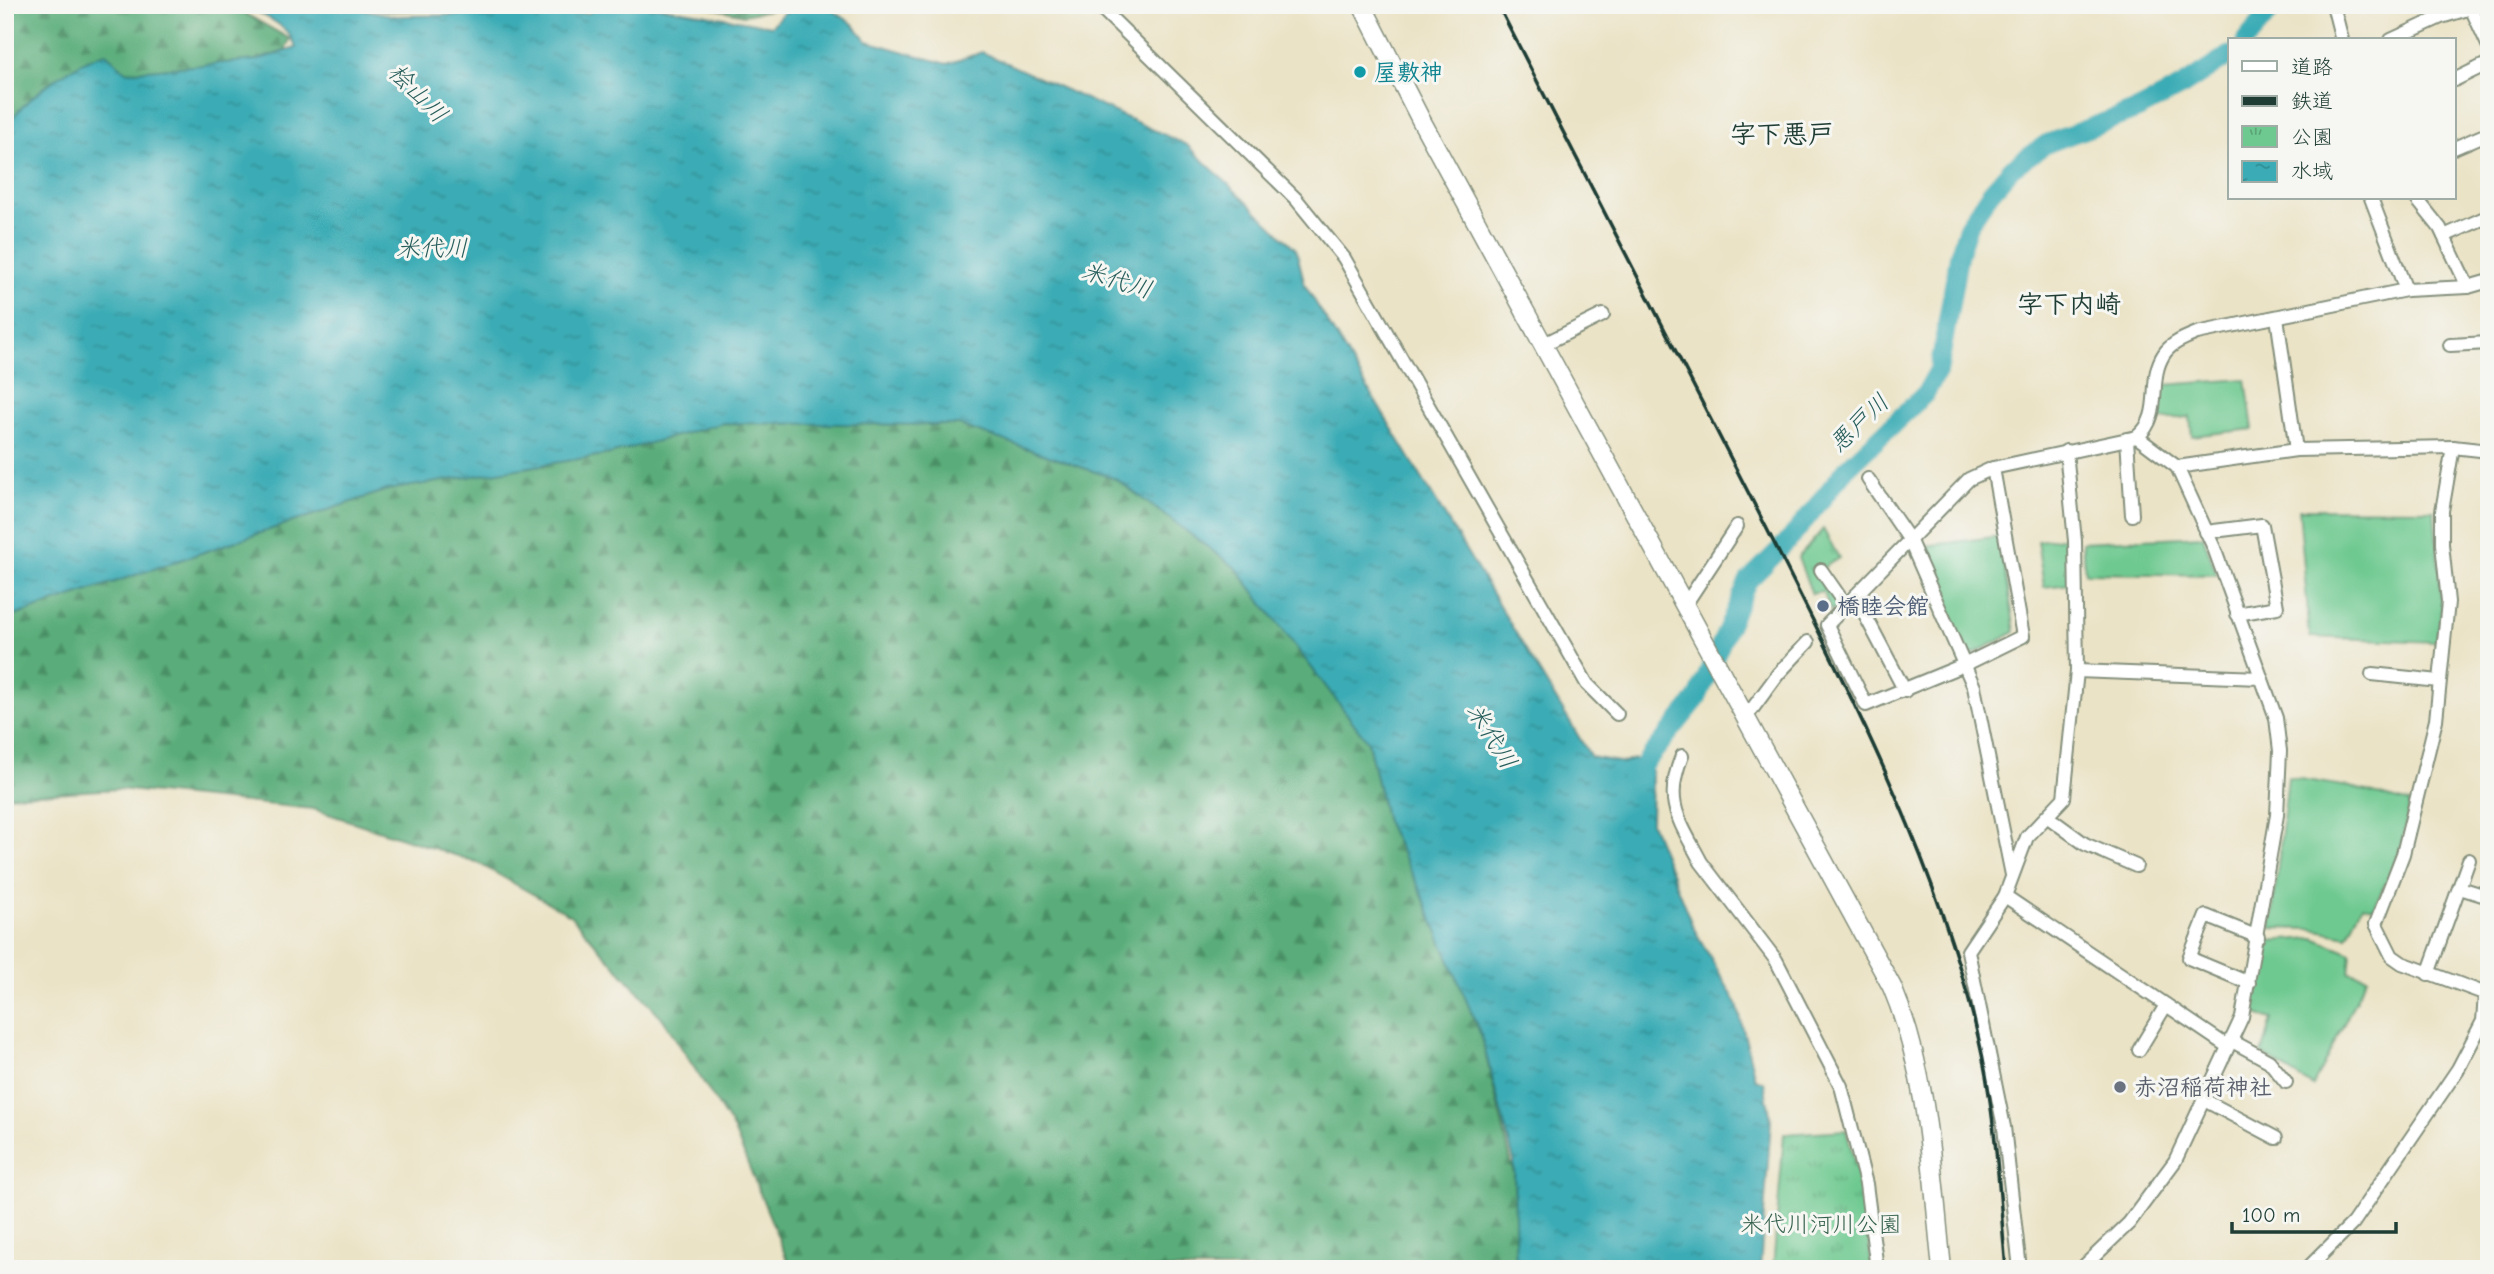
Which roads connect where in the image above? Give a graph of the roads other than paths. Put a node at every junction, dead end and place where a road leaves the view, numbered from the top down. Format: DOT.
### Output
graph roads {
  1 [pos="1098,5"];
  2 [pos="1362,5"];
  3 [pos="2333,5"];
  4 [pos="2336,38"];
  5 [pos="2395,38"];
  6 [pos="2489,47"];
  7 [pos="2489,63"];
  8 [pos="2456,79"];
  9 [pos="2489,134"];
  10 [pos="2456,147"];
  11 [pos="2372,200"];
  12 [pos="2417,200"];
  13 [pos="2489,216"];
  14 [pos="2444,236"];
  15 [pos="2489,281"];
  16 [pos="2468,287"];
  17 [pos="2406,290"];
  18 [pos="1603,315"];
  19 [pos="2277,317"];
  20 [pos="2489,343"];
  21 [pos="1542,345"];
  22 [pos="2450,345"];
  23 [pos="2132,438"];
  24 [pos="2454,447"];
  25 [pos="2296,450"];
  26 [pos="2066,451"];
  27 [pos="2489,451"];
  28 [pos="2177,467"];
  29 [pos="1993,468"];
  30 [pos="1868,479"];
  31 [pos="2132,515"];
  32 [pos="1737,526"];
  33 [pos="2206,531"];
  34 [pos="1909,539"];
  35 [pos="1821,570"];
  36 [pos="1851,601"];
  37 [pos="1685,605"];
  38 [pos="2237,614"];
  39 [pos="1808,642"];
  40 [pos="1966,664"];
  41 [pos="2077,671"];
  42 [pos="2372,674"];
  43 [pos="2260,678"];
  44 [pos="2440,681"];
  45 [pos="1905,691"];
  46 [pos="1745,712"];
  47 [pos="1617,714"];
  48 [pos="1682,755"];
  49 [pos="2048,817"];
  50 [pos="2469,860"];
  51 [pos="2136,866"];
  52 [pos="2012,875"];
  53 [pos="2459,888"];
  54 [pos="2005,896"];
  55 [pos="2489,897"];
  56 [pos="2258,937"];
  57 [pos="2428,974"];
  58 [pos="2249,983"];
  59 [pos="2487,995"];
  60 [pos="2166,1005"];
  61 [pos="2229,1043"];
  62 [pos="2139,1050"];
  63 [pos="2286,1082"];
  64 [pos="2204,1100"];
  65 [pos="2276,1138"];
  66 [pos="1877,1269"];
  67 [pos="1942,1269"];
  68 [pos="2020,1269"];
  69 [pos="2081,1269"];
  70 [pos="2307,1269"];
  1 -- 47 [label="street"];
  2 -- 21 [label="street"];
  3 -- 4 [label="street"];
  5 -- 6 [label="street"];
  7 -- 8 [label="street"];
  9 -- 10 [label="street"];
  11 -- 17 [label="street"];
  12 -- 14 [label="street"];
  13 -- 14 [label="street"];
  14 -- 16 [label="street"];
  15 -- 16 [label="street"];
  16 -- 17 [label="street"];
  17 -- 19 [label="street"];
  18 -- 21 [label="street"];
  19 -- 23 [label="street"];
  19 -- 25 [label="street"];
  20 -- 22 [label="street"];
  21 -- 37 [label="street"];
  23 -- 26 [label="street"];
  23 -- 28 [label="street"];
  23 -- 31 [label="street"];
  24 -- 25 [label="street"];
  24 -- 27 [label="street"];
  24 -- 44 [label="street"];
  25 -- 28 [label="street"];
  26 -- 29 [label="street"];
  26 -- 41 [label="street"];
  28 -- 33 [label="street"];
  29 -- 34 [label="street"];
  29 -- 40 [label="street"];
  30 -- 34 [label="street"];
  32 -- 37 [label="street"];
  33 -- 38 [label="street"];
  33 -- 38 [label="street"];
  34 -- 36 [label="street"];
  34 -- 40 [label="street"];
  35 -- 36 [label="street"];
  36 -- 45 [label="street"];
  36 -- 45 [label="street"];
  37 -- 46 [label="street"];
  38 -- 43 [label="street"];
  39 -- 46 [label="street"];
  40 -- 45 [label="street"];
  40 -- 52 [label="street"];
  41 -- 43 [label="street"];
  41 -- 49 [label="street"];
  42 -- 44 [label="street"];
  43 -- 56 [label="street"];
  44 -- 57 [label="street"];
  46 -- 67 [label="street"];
  48 -- 66 [label="street"];
  49 -- 51 [label="street"];
  49 -- 52 [label="street"];
  50 -- 53 [label="street"];
  52 -- 54 [label="street"];
  53 -- 55 [label="street"];
  53 -- 57 [label="street"];
  54 -- 60 [label="street"];
  54 -- 68 [label="street"];
  56 -- 58 [label="street"];
  56 -- 58 [label="street"];
  57 -- 59 [label="street"];
  58 -- 61 [label="street"];
  59 -- 70 [label="street"];
  60 -- 61 [label="street"];
  60 -- 62 [label="street"];
  61 -- 63 [label="street"];
  61 -- 64 [label="street"];
  64 -- 65 [label="street"];
  64 -- 69 [label="street"];
}
